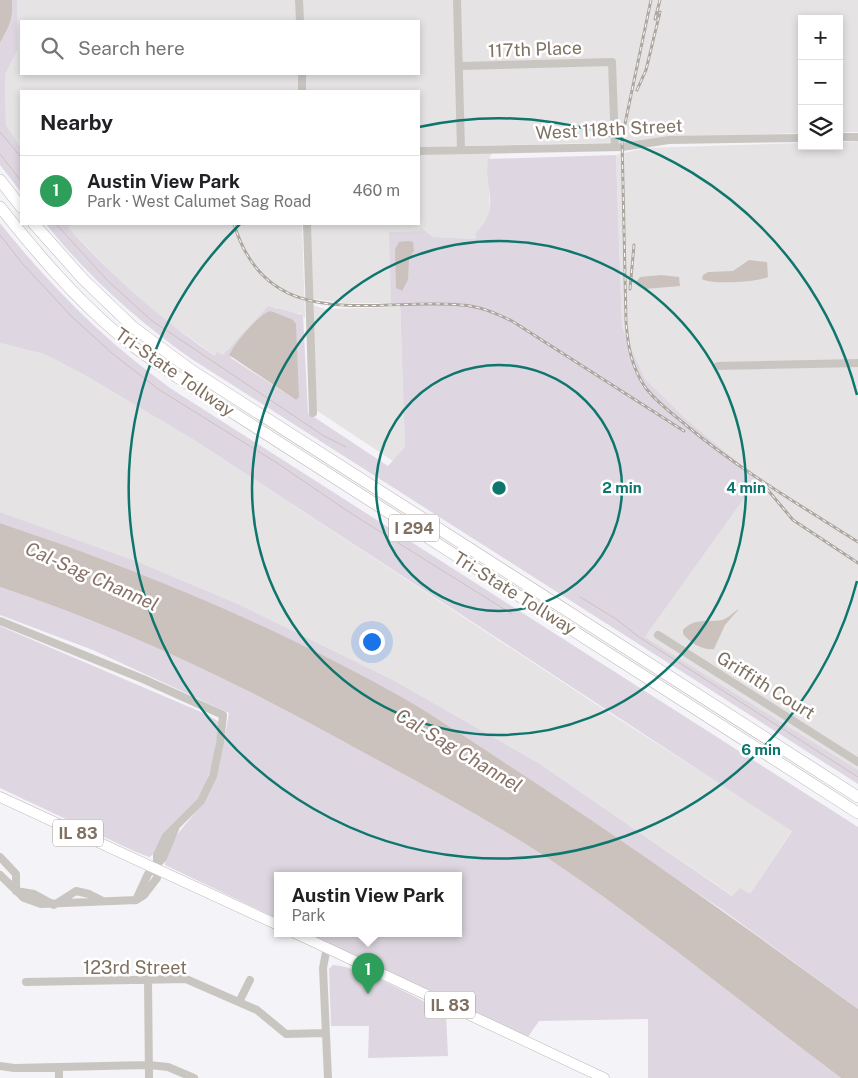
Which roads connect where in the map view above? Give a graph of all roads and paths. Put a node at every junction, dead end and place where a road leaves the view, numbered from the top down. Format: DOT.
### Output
graph roads {
  1 [pos="300,0"];
  2 [pos="457,0"];
  3 [pos="300,20"];
  4 [pos="459,66"];
  5 [pos="302,75"];
  6 [pos="302,90"];
  7 [pos="843,137"];
  8 [pos="858,137"];
  9 [pos="798,138"];
  10 [pos="615,147"];
  11 [pos="461,150"];
  12 [pos="420,151"];
  13 [pos="0,180"];
  14 [pos="20,206"];
  15 [pos="0,207"];
  16 [pos="35,225"];
  17 [pos="307,225"];
  18 [pos="858,363"];
  19 [pos="718,366"];
  20 [pos="313,413"];
  21 [pos="0,621"];
  22 [pos="658,635"];
  23 [pos="858,762"];
  24 [pos="858,796"];
  25 [pos="0,797"];
  26 [pos="858,813"];
  27 [pos="0,857"];
  28 [pos="155,869"];
  29 [pos="0,875"];
  30 [pos="16,891"];
  31 [pos="105,902"];
  32 [pos="54,905"];
  33 [pos="274,923"];
  34 [pos="305,937"];
  35 [pos="327,947"];
  36 [pos="148,979"];
  37 [pos="250,980"];
  38 [pos="26,982"];
  39 [pos="239,1002"];
  40 [pos="325,1033"];
  41 [pos="149,1065"];
  42 [pos="0,1066"];
  43 [pos="59,1067"];
  44 [pos="59,1078"];
  45 [pos="149,1078"];
  46 [pos="194,1078"];
  47 [pos="328,1078"];
  48 [pos="604,1078"];
  1 -- 3 [label="street"];
  2 -- 4 [label="street"];
  4 -- 10 [label="street, 117th Place"];
  4 -- 11 [label="street"];
  5 -- 6 [label="street"];
  7 -- 8 [label="street"];
  9 -- 10 [label="street, West 118th Street"];
  10 -- 11 [label="street, West 118th Street"];
  11 -- 12 [label="street, West 118th Street"];
  13 -- 14 [label="highway"];
  15 -- 26 [label="highway, Tri-State Tollway / I 294"];
  16 -- 24 [label="highway, Tri-State Tollway / I 294"];
  17 -- 20 [label="street"];
  18 -- 19 [label="street"];
  21 -- 28 [label="street"];
  22 -- 23 [label="street, Griffith Court"];
  25 -- 28 [label="main road, IL 83"];
  27 -- 30 [label="street"];
  28 -- 31 [label="street"];
  28 -- 33 [label="main road, IL 83"];
  29 -- 30 [label="street"];
  30 -- 32 [label="street"];
  31 -- 32 [label="street"];
  31 -- 32 [label="street"];
  34 -- 35 [label="main road, IL 83"];
  35 -- 40 [label="street"];
  35 -- 48 [label="main road, IL 83"];
  36 -- 38 [label="street, 123rd Street"];
  36 -- 39 [label="street, 123rd Street"];
  36 -- 41 [label="street"];
  37 -- 39 [label="street"];
  39 -- 40 [label="street, 123rd Street"];
  40 -- 47 [label="street"];
  41 -- 43 [label="street"];
  41 -- 45 [label="street"];
  41 -- 46 [label="street"];
  42 -- 43 [label="street"];
  43 -- 44 [label="street"];
}
